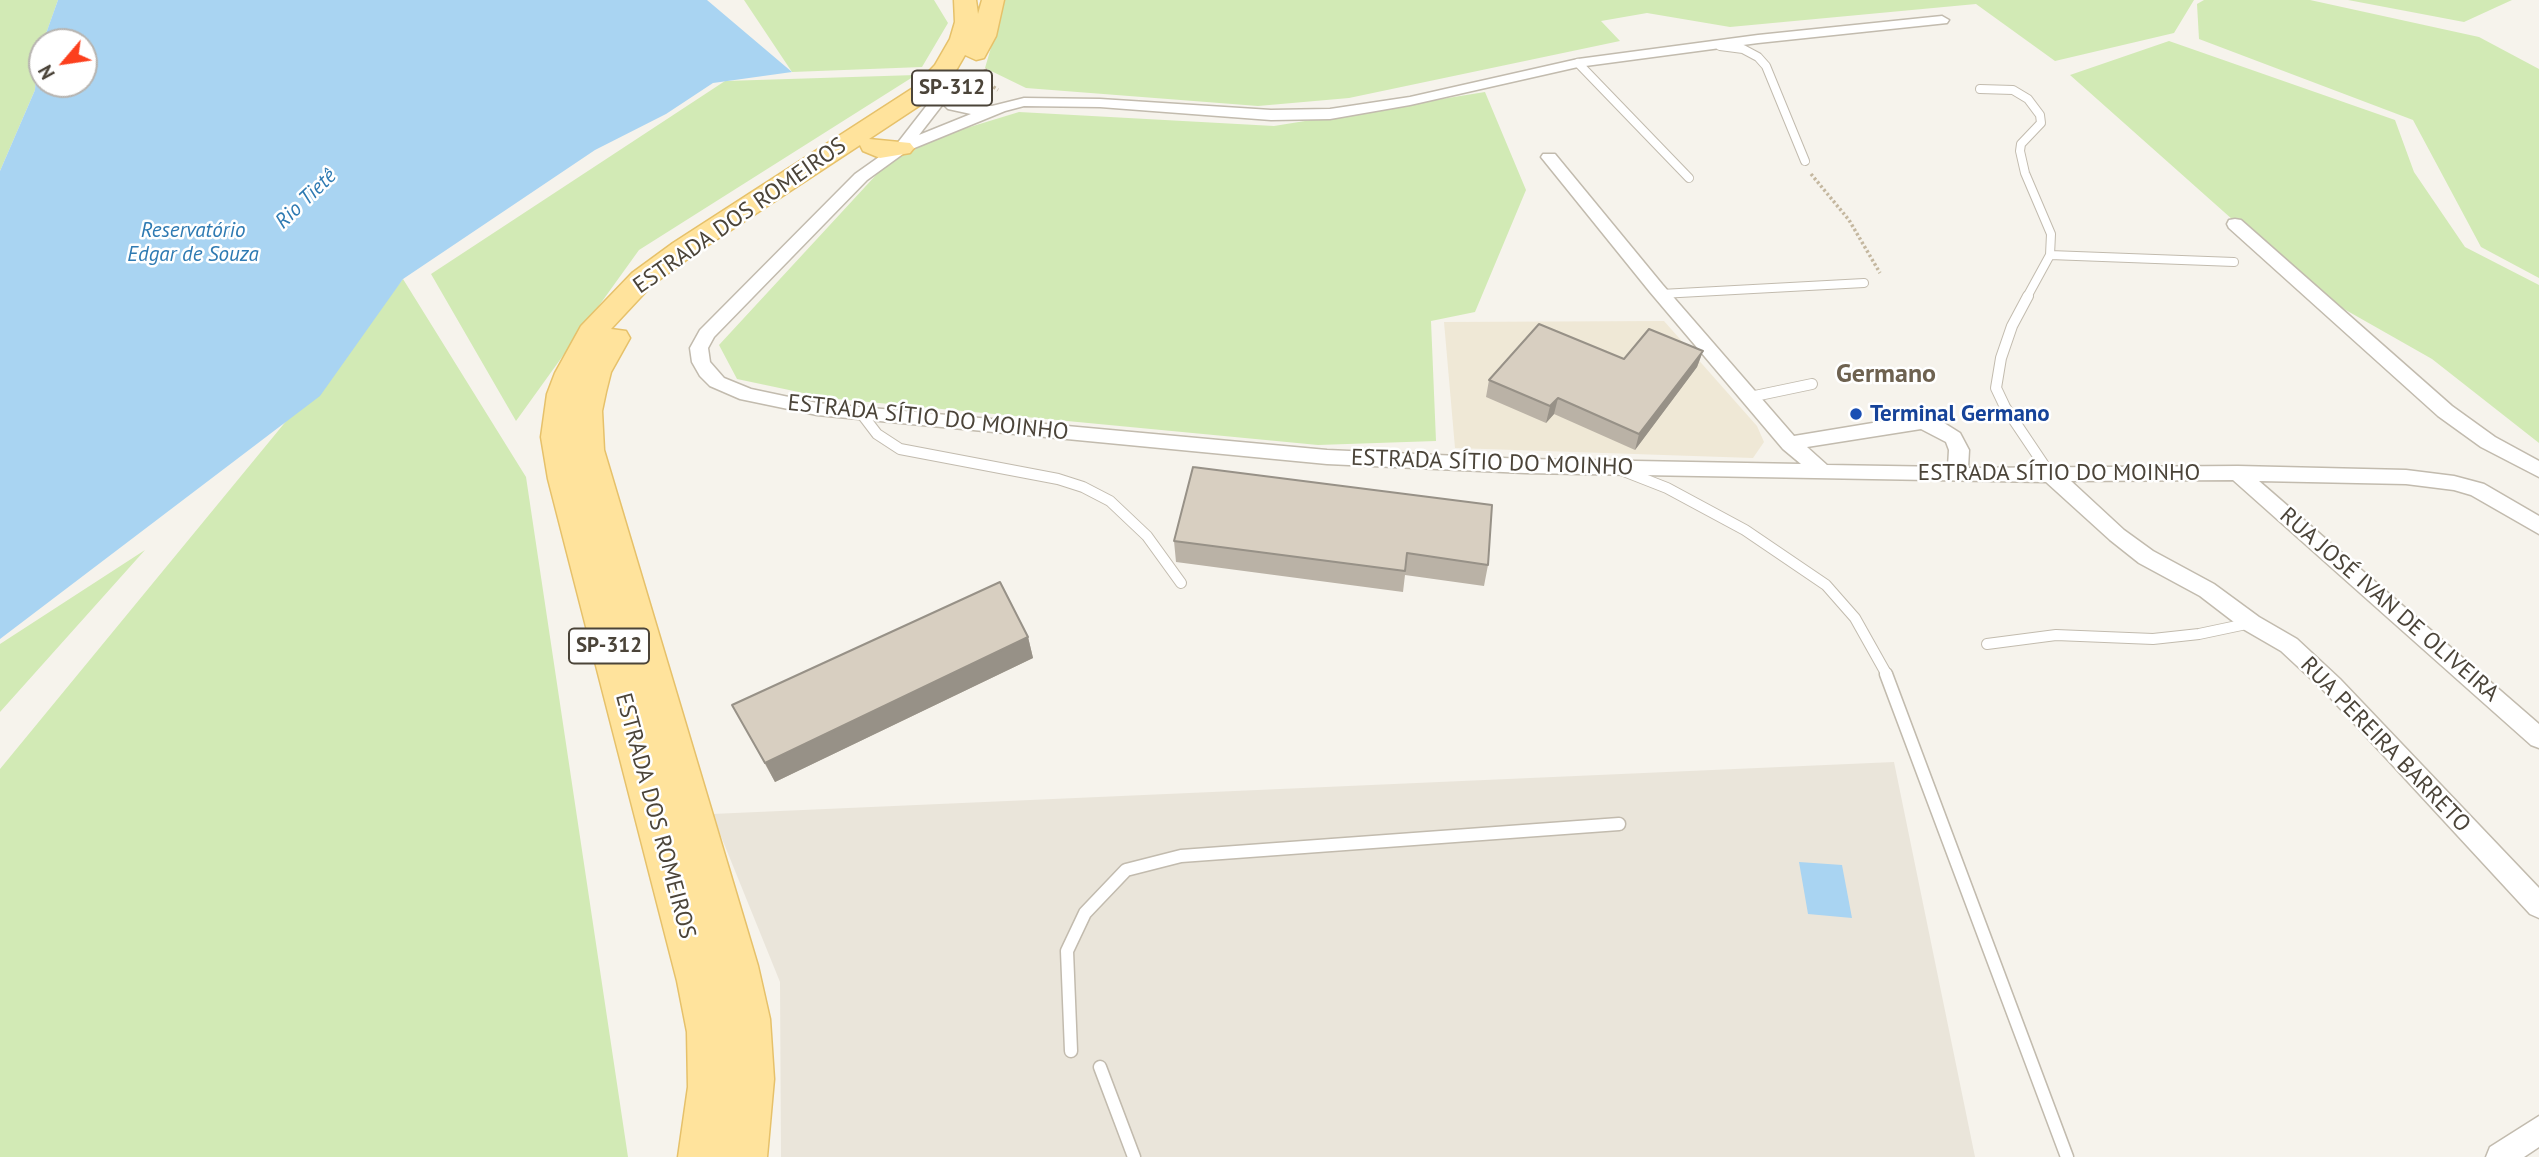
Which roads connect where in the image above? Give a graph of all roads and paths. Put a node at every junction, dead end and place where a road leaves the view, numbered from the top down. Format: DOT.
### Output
graph roads {
  1 [pos="965,0"];
  2 [pos="993,0"];
  3 [pos="1942,20"];
  4 [pos="1710,45"];
  5 [pos="977,50"];
  6 [pos="1578,63"];
  7 [pos="1980,89"];
  8 [pos="941,98"];
  9 [pos="1024,102"];
  10 [pos="901,108"];
  11 [pos="1000,108"];
  12 [pos="872,146"];
  13 [pos="901,148"];
  14 [pos="1549,157"];
  15 [pos="1805,161"];
  16 [pos="861,177"];
  17 [pos="1689,178"];
  18 [pos="2235,224"];
  19 [pos="2050,256"];
  20 [pos="2234,262"];
  21 [pos="1864,283"];
  22 [pos="1661,294"];
  23 [pos="1812,384"];
  24 [pos="1750,397"];
  25 [pos="861,413"];
  26 [pos="1790,444"];
  27 [pos="1615,468"];
  28 [pos="2539,470"];
  29 [pos="1823,472"];
  30 [pos="2238,473"];
  31 [pos="1958,474"];
  32 [pos="2050,474"];
  33 [pos="2539,526"];
  34 [pos="1181,583"];
  35 [pos="2251,623"];
  36 [pos="1987,644"];
  37 [pos="2539,738"];
  38 [pos="1619,824"];
  39 [pos="2539,906"];
  40 [pos="1071,1051"];
  41 [pos="1100,1067"];
  42 [pos="2539,1130"];
  43 [pos="702,1157"];
  44 [pos="743,1157"];
  45 [pos="1133,1157"];
  46 [pos="2067,1157"];
  47 [pos="2500,1157"];
  1 -- 10 [label="main road, ESTRADA DOS ROMEIROS / SP-312"];
  2 -- 5 [label="main road, ESTRADA DOS ROMEIROS / SP-312"];
  3 -- 4 [label="street"];
  4 -- 6 [label="street"];
  4 -- 15 [label="lane"];
  5 -- 8 [label="main road, ESTRADA DOS ROMEIROS / SP-312"];
  5 -- 9 [label="path"];
  6 -- 9 [label="street"];
  6 -- 17 [label="lane"];
  7 -- 19 [label="lane"];
  8 -- 11 [label="street"];
  8 -- 12 [label="main road, ESTRADA DOS ROMEIROS / SP-312"];
  8 -- 13 [label="street"];
  9 -- 11 [label="street"];
  10 -- 12 [label="main road"];
  10 -- 43 [label="main road, ESTRADA DOS ROMEIROS / SP-312"];
  11 -- 13 [label="street"];
  12 -- 13 [label="main road"];
  12 -- 16 [label="street"];
  12 -- 44 [label="main road, ESTRADA DOS ROMEIROS / SP-312"];
  13 -- 16 [label="street"];
  14 -- 22 [label="street"];
  15 -- 21 [label="path"];
  16 -- 25 [label="street, ESTRADA SÍTIO DO MOINHO"];
  18 -- 28 [label="street"];
  19 -- 20 [label="lane"];
  19 -- 32 [label="lane"];
  21 -- 22 [label="lane"];
  22 -- 24 [label="street"];
  23 -- 24 [label="lane"];
  24 -- 26 [label="street"];
  25 -- 27 [label="street, ESTRADA SÍTIO DO MOINHO"];
  25 -- 34 [label="lane"];
  26 -- 29 [label="street"];
  26 -- 31 [label="street"];
  27 -- 29 [label="street, ESTRADA SÍTIO DO MOINHO"];
  27 -- 46 [label="lane"];
  29 -- 31 [label="street, ESTRADA SÍTIO DO MOINHO"];
  30 -- 32 [label="street, ESTRADA SÍTIO DO MOINHO"];
  30 -- 33 [label="street, ESTRADA SÍTIO DO MOINHO"];
  30 -- 37 [label="street, RUA JOSÉ IVAN DE OLIVEIRA"];
  31 -- 32 [label="street, ESTRADA SÍTIO DO MOINHO"];
  32 -- 35 [label="street, RUA PEREIRA BARRETO"];
  35 -- 36 [label="lane"];
  35 -- 39 [label="street, RUA PEREIRA BARRETO"];
  38 -- 40 [label="lane"];
  41 -- 45 [label="lane"];
  42 -- 47 [label="street"];
}
